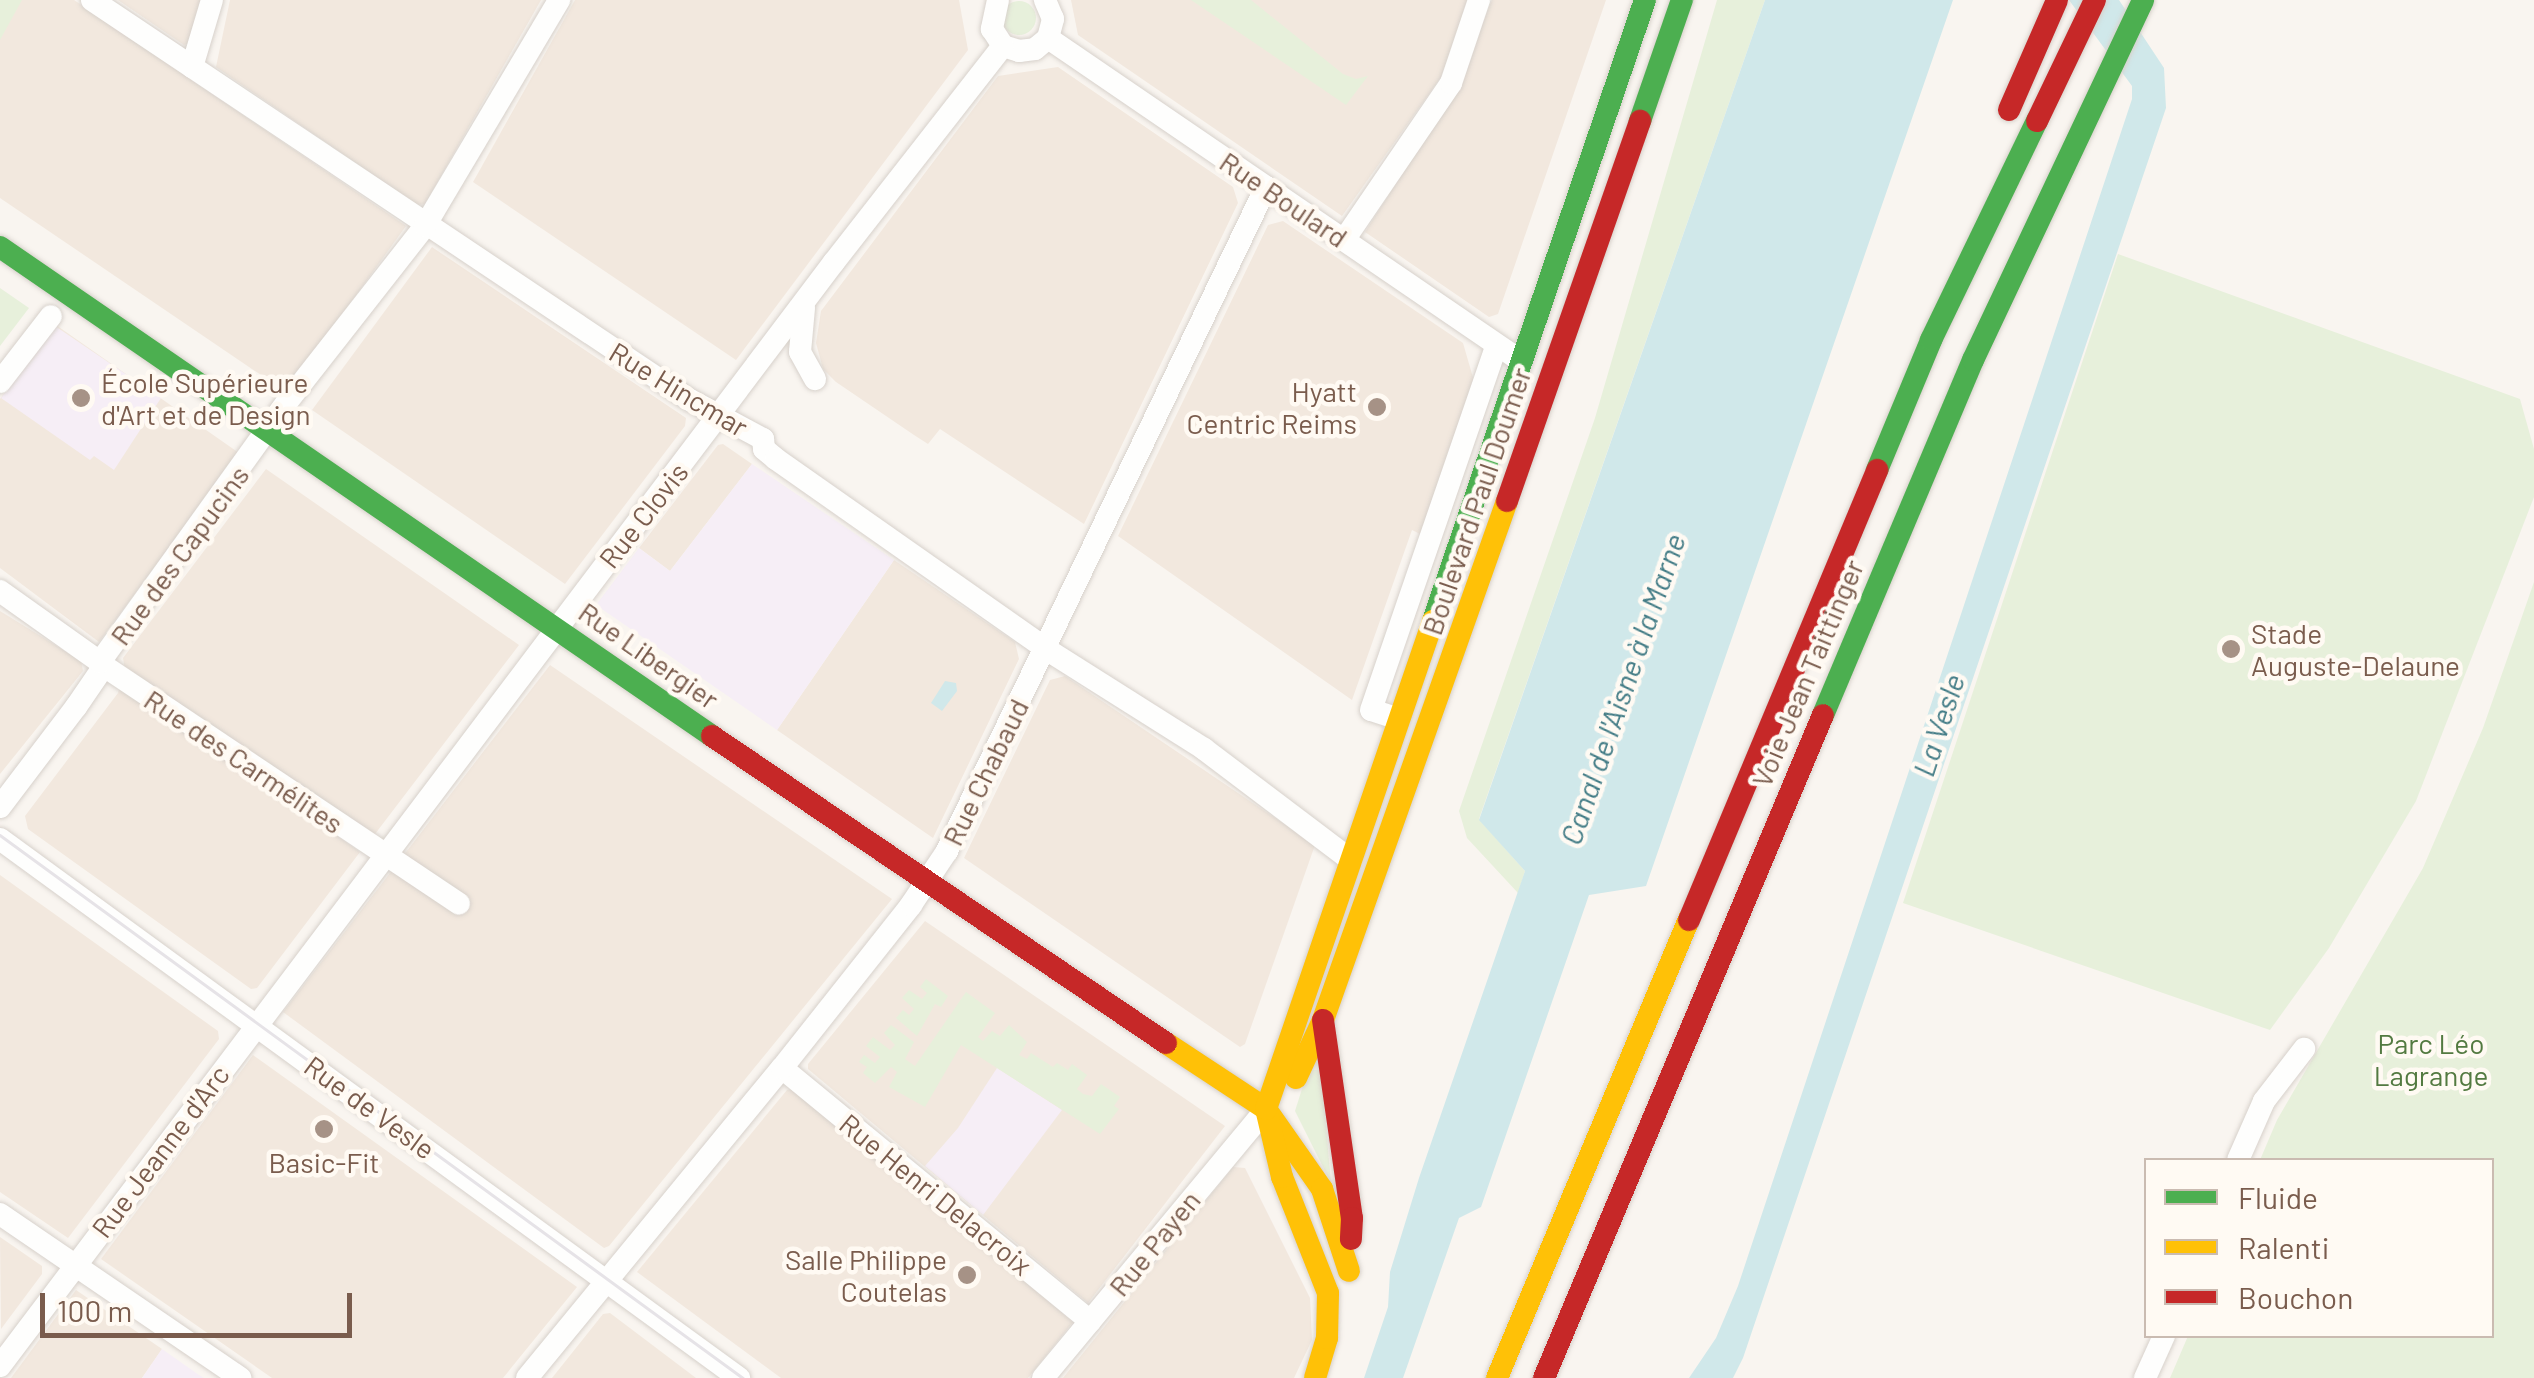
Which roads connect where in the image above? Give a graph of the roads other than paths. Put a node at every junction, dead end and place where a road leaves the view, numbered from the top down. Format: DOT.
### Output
graph roads {
  1 [pos="92,0"];
  2 [pos="212,0"];
  3 [pos="559,0"];
  4 [pos="997,0"];
  5 [pos="1046,0"];
  6 [pos="1479,0"];
  7 [pos="1645,0"];
  8 [pos="1682,0"];
  9 [pos="2056,0"];
  10 [pos="2095,0"];
  11 [pos="2143,0"];
  12 [pos="1048,38"];
  13 [pos="1003,46"];
  14 [pos="192,68"];
  15 [pos="2002,126"];
  16 [pos="1266,187"];
  17 [pos="425,226"];
  18 [pos="1344,240"];
  19 [pos="0,247"];
  20 [pos="1946,253"];
  21 [pos="806,300"];
  22 [pos="50,316"];
  23 [pos="1931,340"];
  24 [pos="1497,345"];
  25 [pos="1521,361"];
  26 [pos="815,380"];
  27 [pos="0,382"];
  28 [pos="719,415"];
  29 [pos="270,431"];
  30 [pos="0,592"];
  31 [pos="556,628"];
  32 [pos="1046,649"];
  33 [pos="102,664"];
  34 [pos="1399,719"];
  35 [pos="0,808"];
  36 [pos="0,839"];
  37 [pos="383,856"];
  38 [pos="1351,860"];
  39 [pos="926,883"];
  40 [pos="459,904"];
  41 [pos="1323,1020"];
  42 [pos="252,1029"];
  43 [pos="2304,1049"];
  44 [pos="782,1068"];
  45 [pos="1266,1109"];
  46 [pos="2239,1158"];
  47 [pos="0,1214"];
  48 [pos="75,1266"];
  49 [pos="1349,1271"];
  50 [pos="604,1285"];
  51 [pos="1090,1321"];
  52 [pos="2163,1338"];
  53 [pos="0,1366"];
  54 [pos="240,1378"];
  55 [pos="527,1378"];
  56 [pos="739,1378"];
  57 [pos="1043,1378"];
  58 [pos="1315,1378"];
  59 [pos="1327,1378"];
  60 [pos="1497,1378"];
  61 [pos="1544,1378"];
  62 [pos="2145,1378"];
  1 -- 14 [label="street, Rue Hincmar"];
  2 -- 14 [label="street"];
  3 -- 17 [label="street, Rue des Capucins"];
  4 -- 13 [label="street"];
  5 -- 12 [label="street"];
  6 -- 18 [label="street"];
  7 -- 25 [label="main road, Boulevard Paul Doumer"];
  8 -- 41 [label="main road, Boulevard Paul Doumer"];
  9 -- 15 [label="main road"];
  10 -- 23 [label="main road, Voie Jean Taittinger"];
  11 -- 61 [label="main road, Voie Jean Taittinger"];
  12 -- 13 [label="street"];
  12 -- 16 [label="street, Rue Boulard"];
  13 -- 21 [label="street, Rue Clovis"];
  14 -- 17 [label="street, Rue Hincmar"];
  16 -- 18 [label="street, Rue Boulard"];
  16 -- 32 [label="street, Rue Chabaud"];
  17 -- 28 [label="street, Rue Hincmar"];
  17 -- 29 [label="street, Rue des Capucins"];
  18 -- 24 [label="street, Rue Boulard"];
  19 -- 29 [label="main road, Rue Libergier"];
  20 -- 23 [label="main road"];
  21 -- 26 [label="street"];
  21 -- 28 [label="street, Rue Clovis"];
  22 -- 27 [label="street"];
  23 -- 60 [label="main road, Voie Jean Taittinger"];
  24 -- 25 [label="street, Rue Boulard"];
  24 -- 34 [label="street, Boulevard Paul Doumer"];
  25 -- 34 [label="main road, Boulevard Paul Doumer"];
  28 -- 31 [label="street, Rue Clovis"];
  28 -- 32 [label="street, Rue Hincmar"];
  29 -- 31 [label="main road, Rue Libergier"];
  29 -- 33 [label="street, Rue des Capucins"];
  30 -- 33 [label="street, Rue des Carmélites"];
  31 -- 37 [label="street, Rue Clovis"];
  31 -- 39 [label="main road, Rue Libergier"];
  32 -- 38 [label="street, Rue Hincmar"];
  32 -- 39 [label="street, Rue Chabaud"];
  33 -- 35 [label="street, Rue des Capucins"];
  33 -- 37 [label="street, Rue des Carmélites"];
  34 -- 38 [label="main road, Boulevard Paul Doumer"];
  36 -- 42 [label="street, Rue de Vesle"];
  37 -- 40 [label="street, Rue des Carmélites"];
  37 -- 42 [label="street, Rue Clovis"];
  38 -- 45 [label="main road, Boulevard Paul Doumer"];
  39 -- 44 [label="street, Rue Chabaud"];
  39 -- 45 [label="main road, Rue Libergier"];
  41 -- 45 [label="main road, Boulevard Paul Doumer"];
  41 -- 49 [label="main road, Boulevard Paul Doumer"];
  42 -- 48 [label="street, Rue Jeanne d'Arc"];
  42 -- 50 [label="street, Rue de Vesle"];
  43 -- 46 [label="street"];
  44 -- 50 [label="street, Rue Chabaud"];
  44 -- 51 [label="street, Rue Henri Delacroix"];
  45 -- 49 [label="main road, Boulevard Paul Doumer"];
  45 -- 51 [label="street, Rue Payen"];
  45 -- 58 [label="main road"];
  47 -- 48 [label="street"];
  48 -- 53 [label="street, Rue Jeanne d'Arc"];
  48 -- 54 [label="street"];
  49 -- 59 [label="main road, Boulevard Paul Doumer"];
  50 -- 55 [label="street, Rue Chabaud"];
  50 -- 56 [label="street, Rue de Vesle"];
  51 -- 57 [label="street, Rue Payen"];
  52 -- 62 [label="street"];
}
